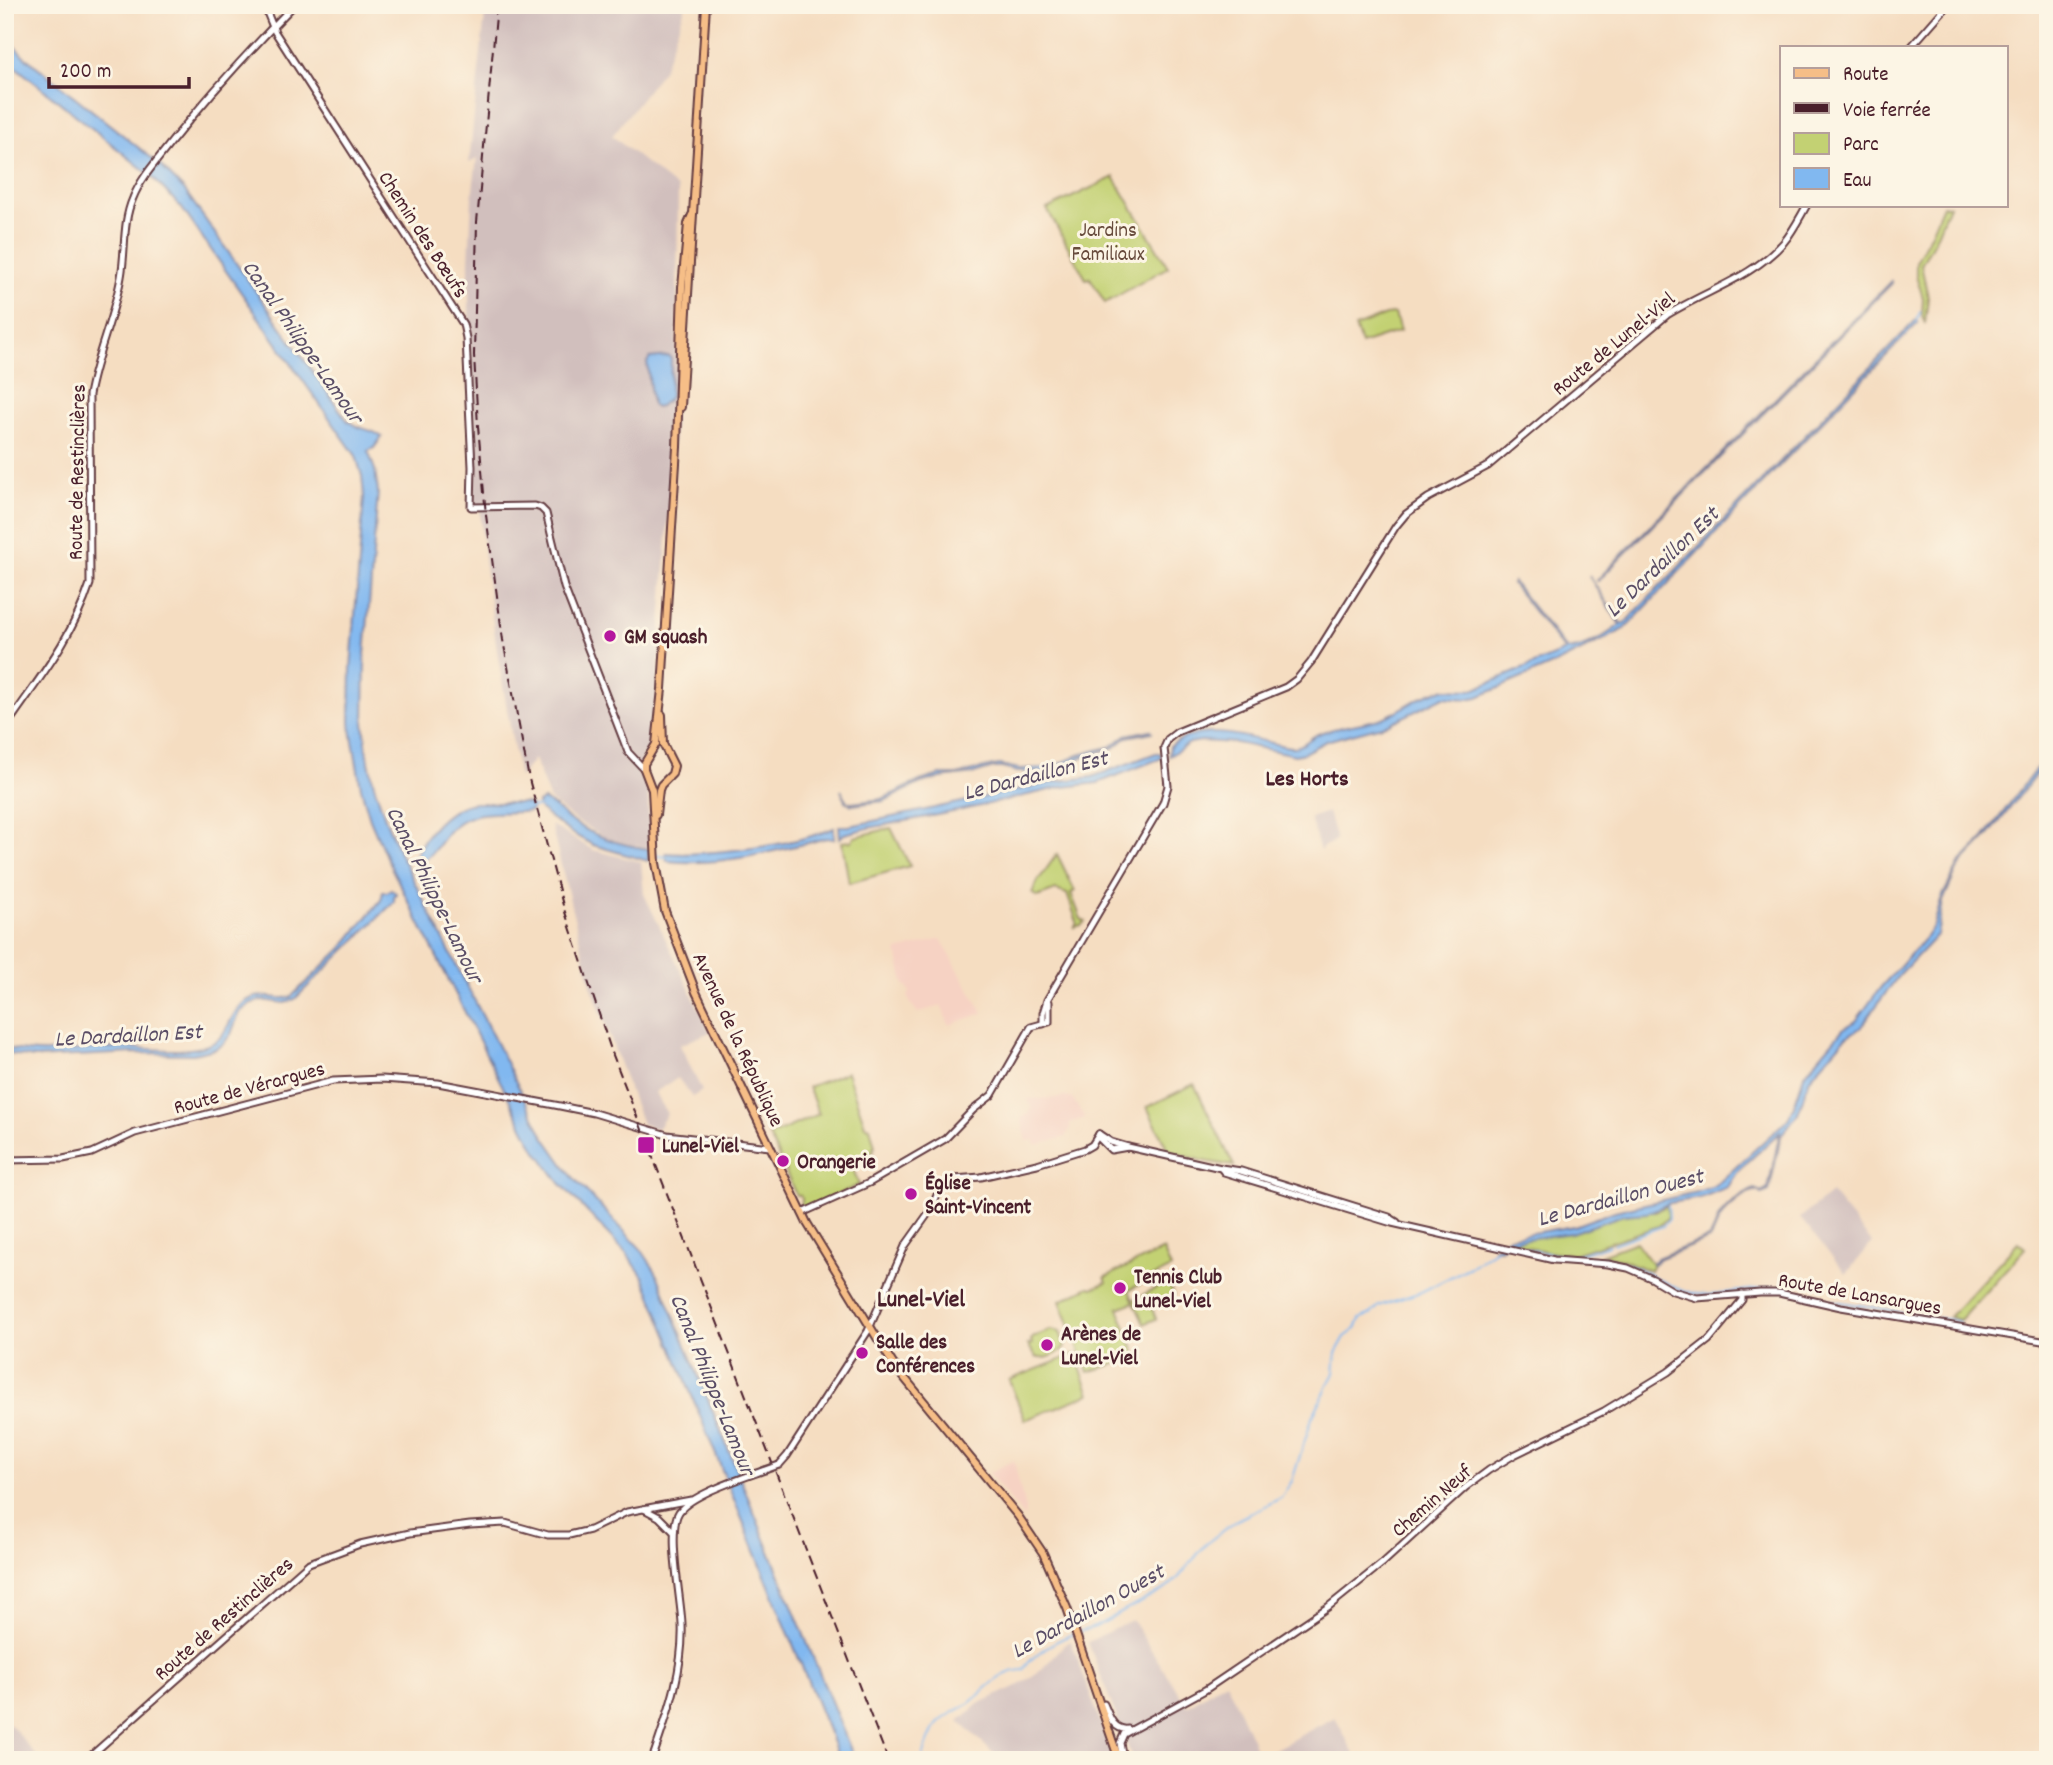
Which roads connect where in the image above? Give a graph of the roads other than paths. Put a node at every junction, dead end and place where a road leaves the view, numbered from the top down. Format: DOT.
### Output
graph roads {
  1 [pos="264,5"];
  2 [pos="294,5"];
  3 [pos="705,5"];
  4 [pos="1948,5"];
  5 [pos="274,26"];
  6 [pos="1912,46"];
  7 [pos="1806,206"];
  8 [pos="662,689"];
  9 [pos="5,728"];
  10 [pos="626,746"];
  11 [pos="649,755"];
  12 [pos="669,756"];
  13 [pos="644,769"];
  14 [pos="649,778"];
  15 [pos="666,780"];
  16 [pos="654,838"];
  17 [pos="770,1147"];
  18 [pos="5,1160"];
  19 [pos="802,1213"];
  20 [pos="1742,1294"];
  21 [pos="870,1327"];
  22 [pos="2048,1342"];
  23 [pos="691,1500"];
  24 [pos="668,1504"];
  25 [pos="645,1509"];
  26 [pos="676,1518"];
  27 [pos="667,1524"];
  28 [pos="674,1532"];
  29 [pos="1080,1644"];
  30 [pos="1104,1703"];
  31 [pos="1135,1728"];
  32 [pos="86,1760"];
  33 [pos="652,1760"];
  34 [pos="1122,1760"];
  1 -- 5 [label="street, Chemin des Bœufs"];
  2 -- 5 [label="street, Route de Restinclières"];
  3 -- 8 [label="main road"];
  4 -- 6 [label="street"];
  5 -- 9 [label="street, Route de Restinclières"];
  5 -- 10 [label="street, Chemin des Bœufs"];
  7 -- 19 [label="street, Route de Lunel-Viel"];
  8 -- 11 [label="main road"];
  8 -- 12 [label="main road"];
  10 -- 11 [label="street"];
  10 -- 13 [label="street"];
  11 -- 12 [label="main road"];
  11 -- 13 [label="main road"];
  12 -- 15 [label="main road"];
  13 -- 14 [label="main road"];
  14 -- 15 [label="main road"];
  14 -- 16 [label="main road"];
  15 -- 16 [label="main road"];
  16 -- 17 [label="main road, Avenue de la République"];
  17 -- 18 [label="street, Route de Vérargues"];
  17 -- 19 [label="main road, Avenue de la République"];
  19 -- 21 [label="main road, Avenue de la République"];
  20 -- 21 [label="street, Route de Lansargues"];
  20 -- 22 [label="street, Route de Lansargues"];
  20 -- 31 [label="street, Chemin Neuf"];
  21 -- 23 [label="street, bridge"];
  21 -- 29 [label="main road, Avenue de la République"];
  23 -- 24 [label="street, Route de Restinclières"];
  23 -- 26 [label="street"];
  24 -- 25 [label="street, Route de Restinclières"];
  24 -- 26 [label="street"];
  25 -- 27 [label="street"];
  25 -- 32 [label="street, Route de Restinclières"];
  26 -- 27 [label="street"];
  26 -- 28 [label="street"];
  27 -- 28 [label="street"];
  28 -- 33 [label="street"];
  29 -- 30 [label="main road"];
  29 -- 34 [label="main road"];
  30 -- 31 [label="street"];
  30 -- 34 [label="main road"];
  31 -- 34 [label="street"];
}
